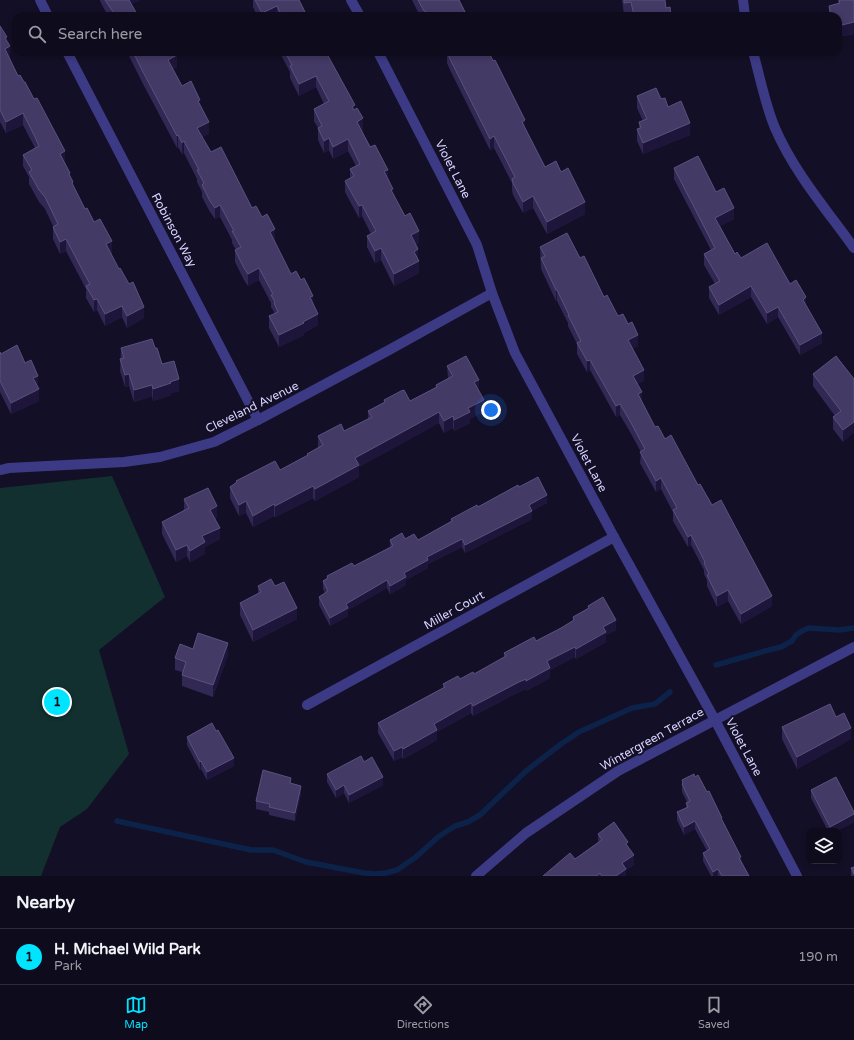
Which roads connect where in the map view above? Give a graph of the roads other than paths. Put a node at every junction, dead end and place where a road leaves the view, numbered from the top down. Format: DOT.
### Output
graph roads {
  1 [pos="40,0"];
  2 [pos="351,0"];
  3 [pos="743,0"];
  4 [pos="46,12"];
  5 [pos="358,12"];
  6 [pos="744,12"];
  7 [pos="69,56"];
  8 [pos="380,56"];
  9 [pos="754,56"];
  10 [pos="854,248"];
  11 [pos="492,293"];
  12 [pos="258,420"];
  13 [pos="0,470"];
  14 [pos="614,537"];
  15 [pos="854,647"];
  16 [pos="307,705"];
  17 [pos="716,720"];
  18 [pos="476,876"];
  19 [pos="797,876"];
  1 -- 4 [label="street"];
  2 -- 5 [label="street"];
  3 -- 6 [label="street"];
  7 -- 12 [label="street, Robinson Way"];
  8 -- 11 [label="street, Violet Lane"];
  9 -- 10 [label="street"];
  11 -- 12 [label="street, Cleveland Avenue"];
  11 -- 14 [label="street, Violet Lane"];
  12 -- 13 [label="street, Cleveland Avenue"];
  14 -- 16 [label="street, Miller Court"];
  14 -- 17 [label="street, Violet Lane"];
  15 -- 17 [label="street, Wintergreen Terrace"];
  17 -- 18 [label="street, Wintergreen Terrace"];
  17 -- 19 [label="street, Violet Lane"];
}
